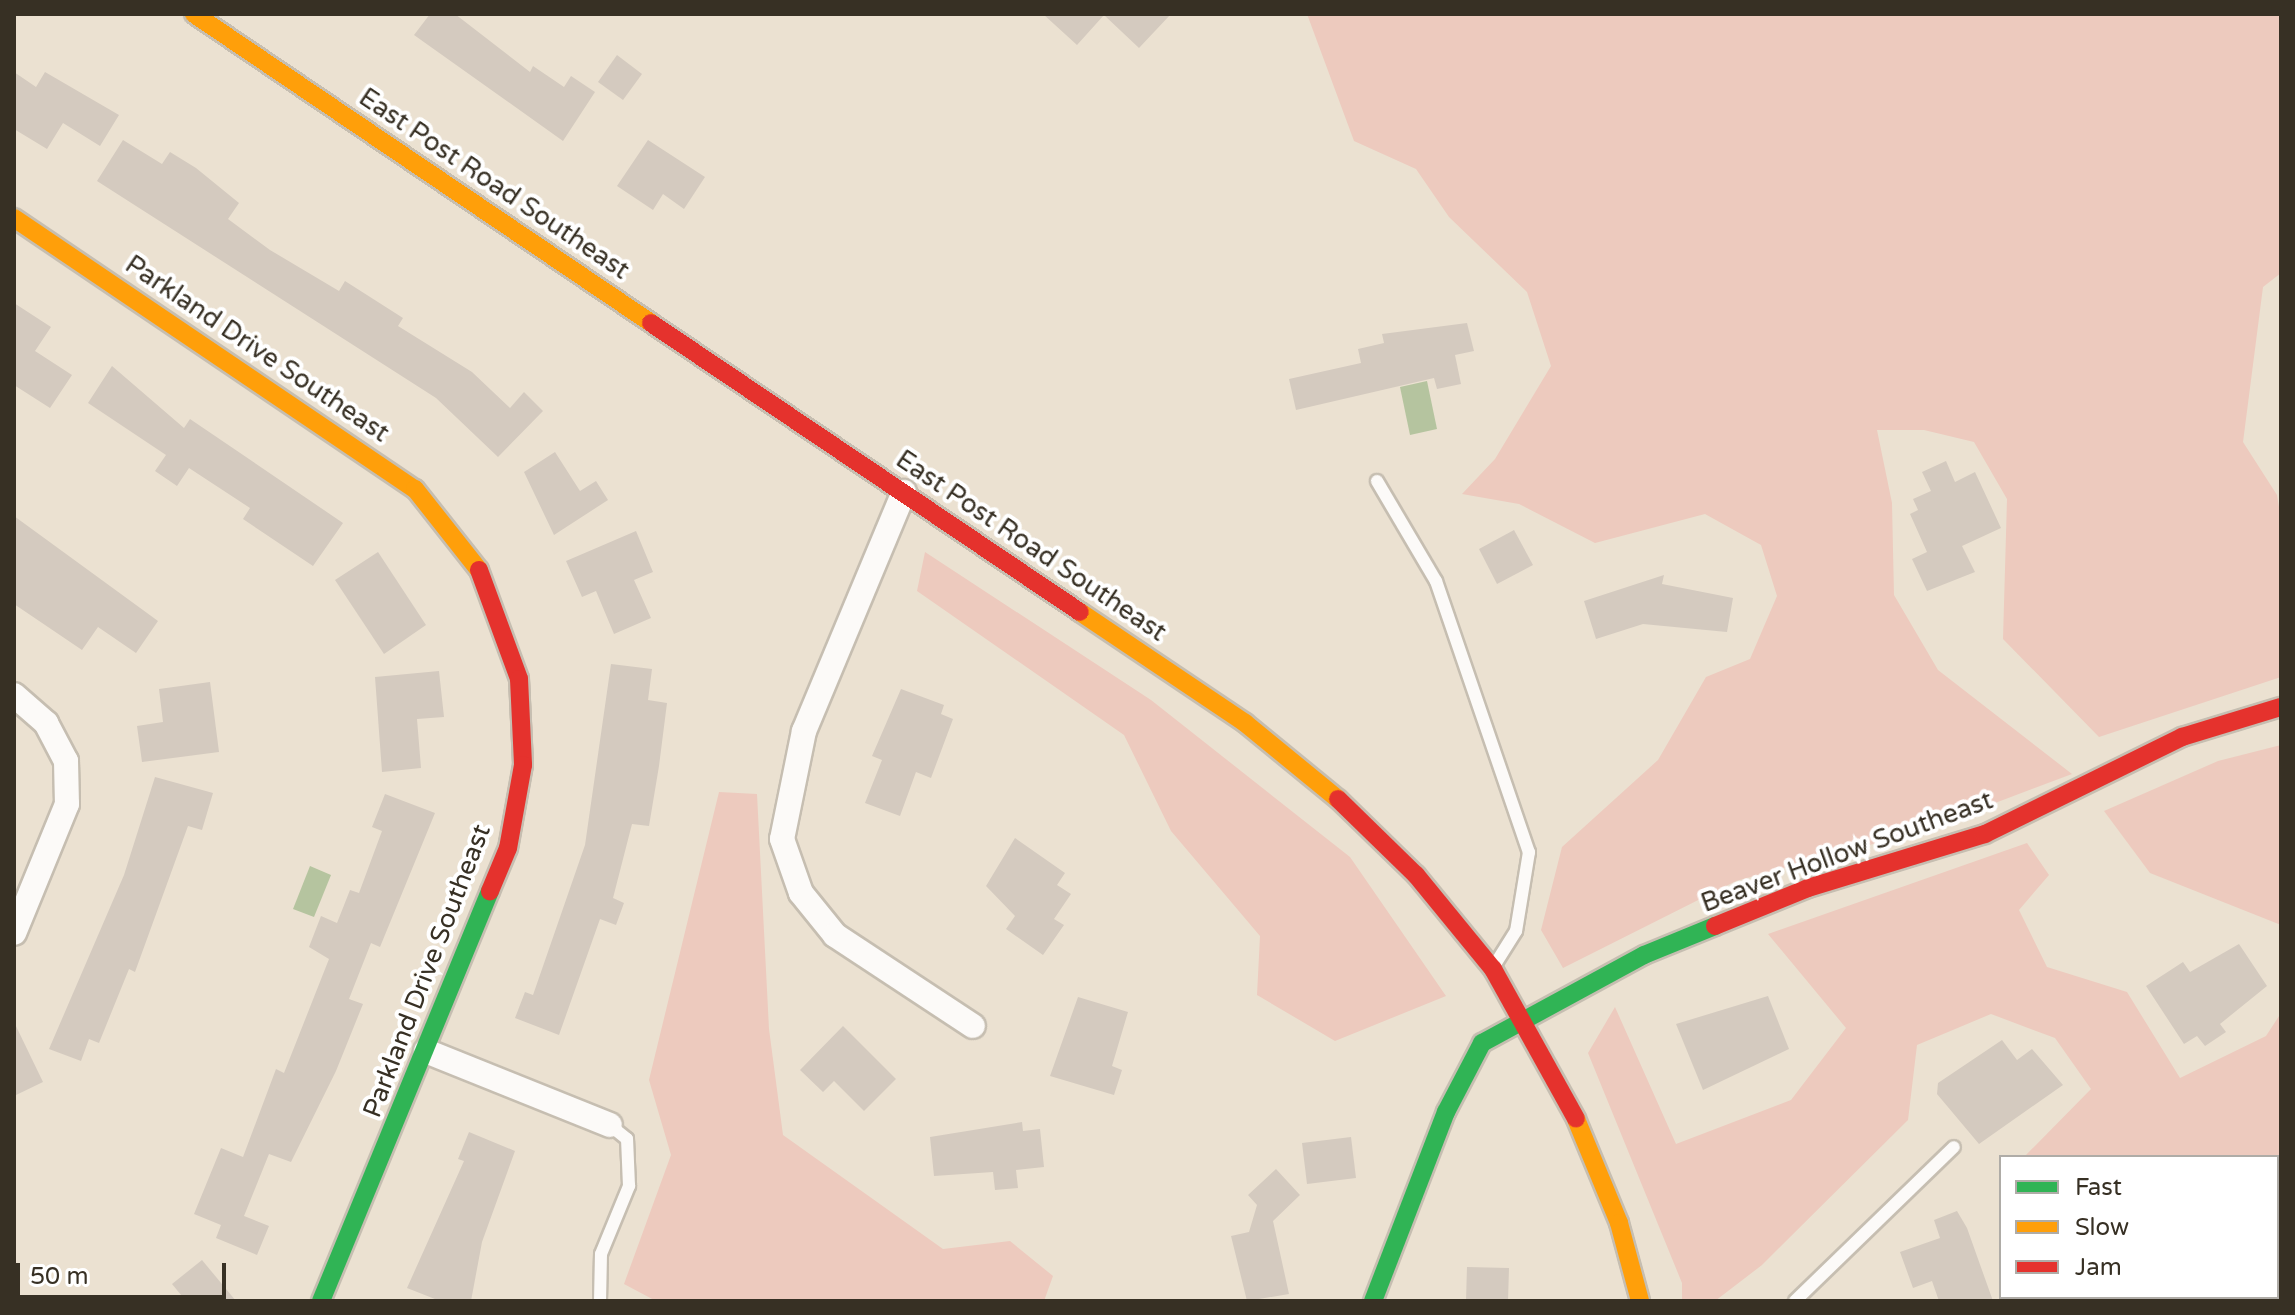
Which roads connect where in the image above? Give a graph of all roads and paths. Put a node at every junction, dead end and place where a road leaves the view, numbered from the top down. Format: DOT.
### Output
graph roads {
  1 [pos="202,16"];
  2 [pos="14,218"];
  3 [pos="1377,481"];
  4 [pos="904,492"];
  5 [pos="14,695"];
  6 [pos="2281,707"];
  7 [pos="14,933"];
  8 [pos="1493,969"];
  9 [pos="1525,1023"];
  10 [pos="973,1026"];
  11 [pos="426,1051"];
  12 [pos="610,1125"];
  13 [pos="1954,1147"];
  14 [pos="321,1301"];
  15 [pos="600,1301"];
  16 [pos="1373,1301"];
  17 [pos="1640,1301"];
  18 [pos="1795,1301"];
  1 -- 4 [label="street, East Post Road Southeast"];
  2 -- 11 [label="street, Parkland Drive Southeast"];
  3 -- 8 [label="lane"];
  4 -- 8 [label="street, East Post Road Southeast"];
  4 -- 10 [label="street"];
  5 -- 7 [label="street"];
  6 -- 9 [label="street, Beaver Hollow Southeast"];
  8 -- 9 [label="street, East Post Road Southeast"];
  9 -- 16 [label="street, Beaver Hollow Southeast"];
  9 -- 17 [label="street, East Post Road Southeast"];
  11 -- 12 [label="street"];
  11 -- 14 [label="street, Parkland Drive Southeast"];
  12 -- 15 [label="lane"];
  13 -- 18 [label="lane"];
}
